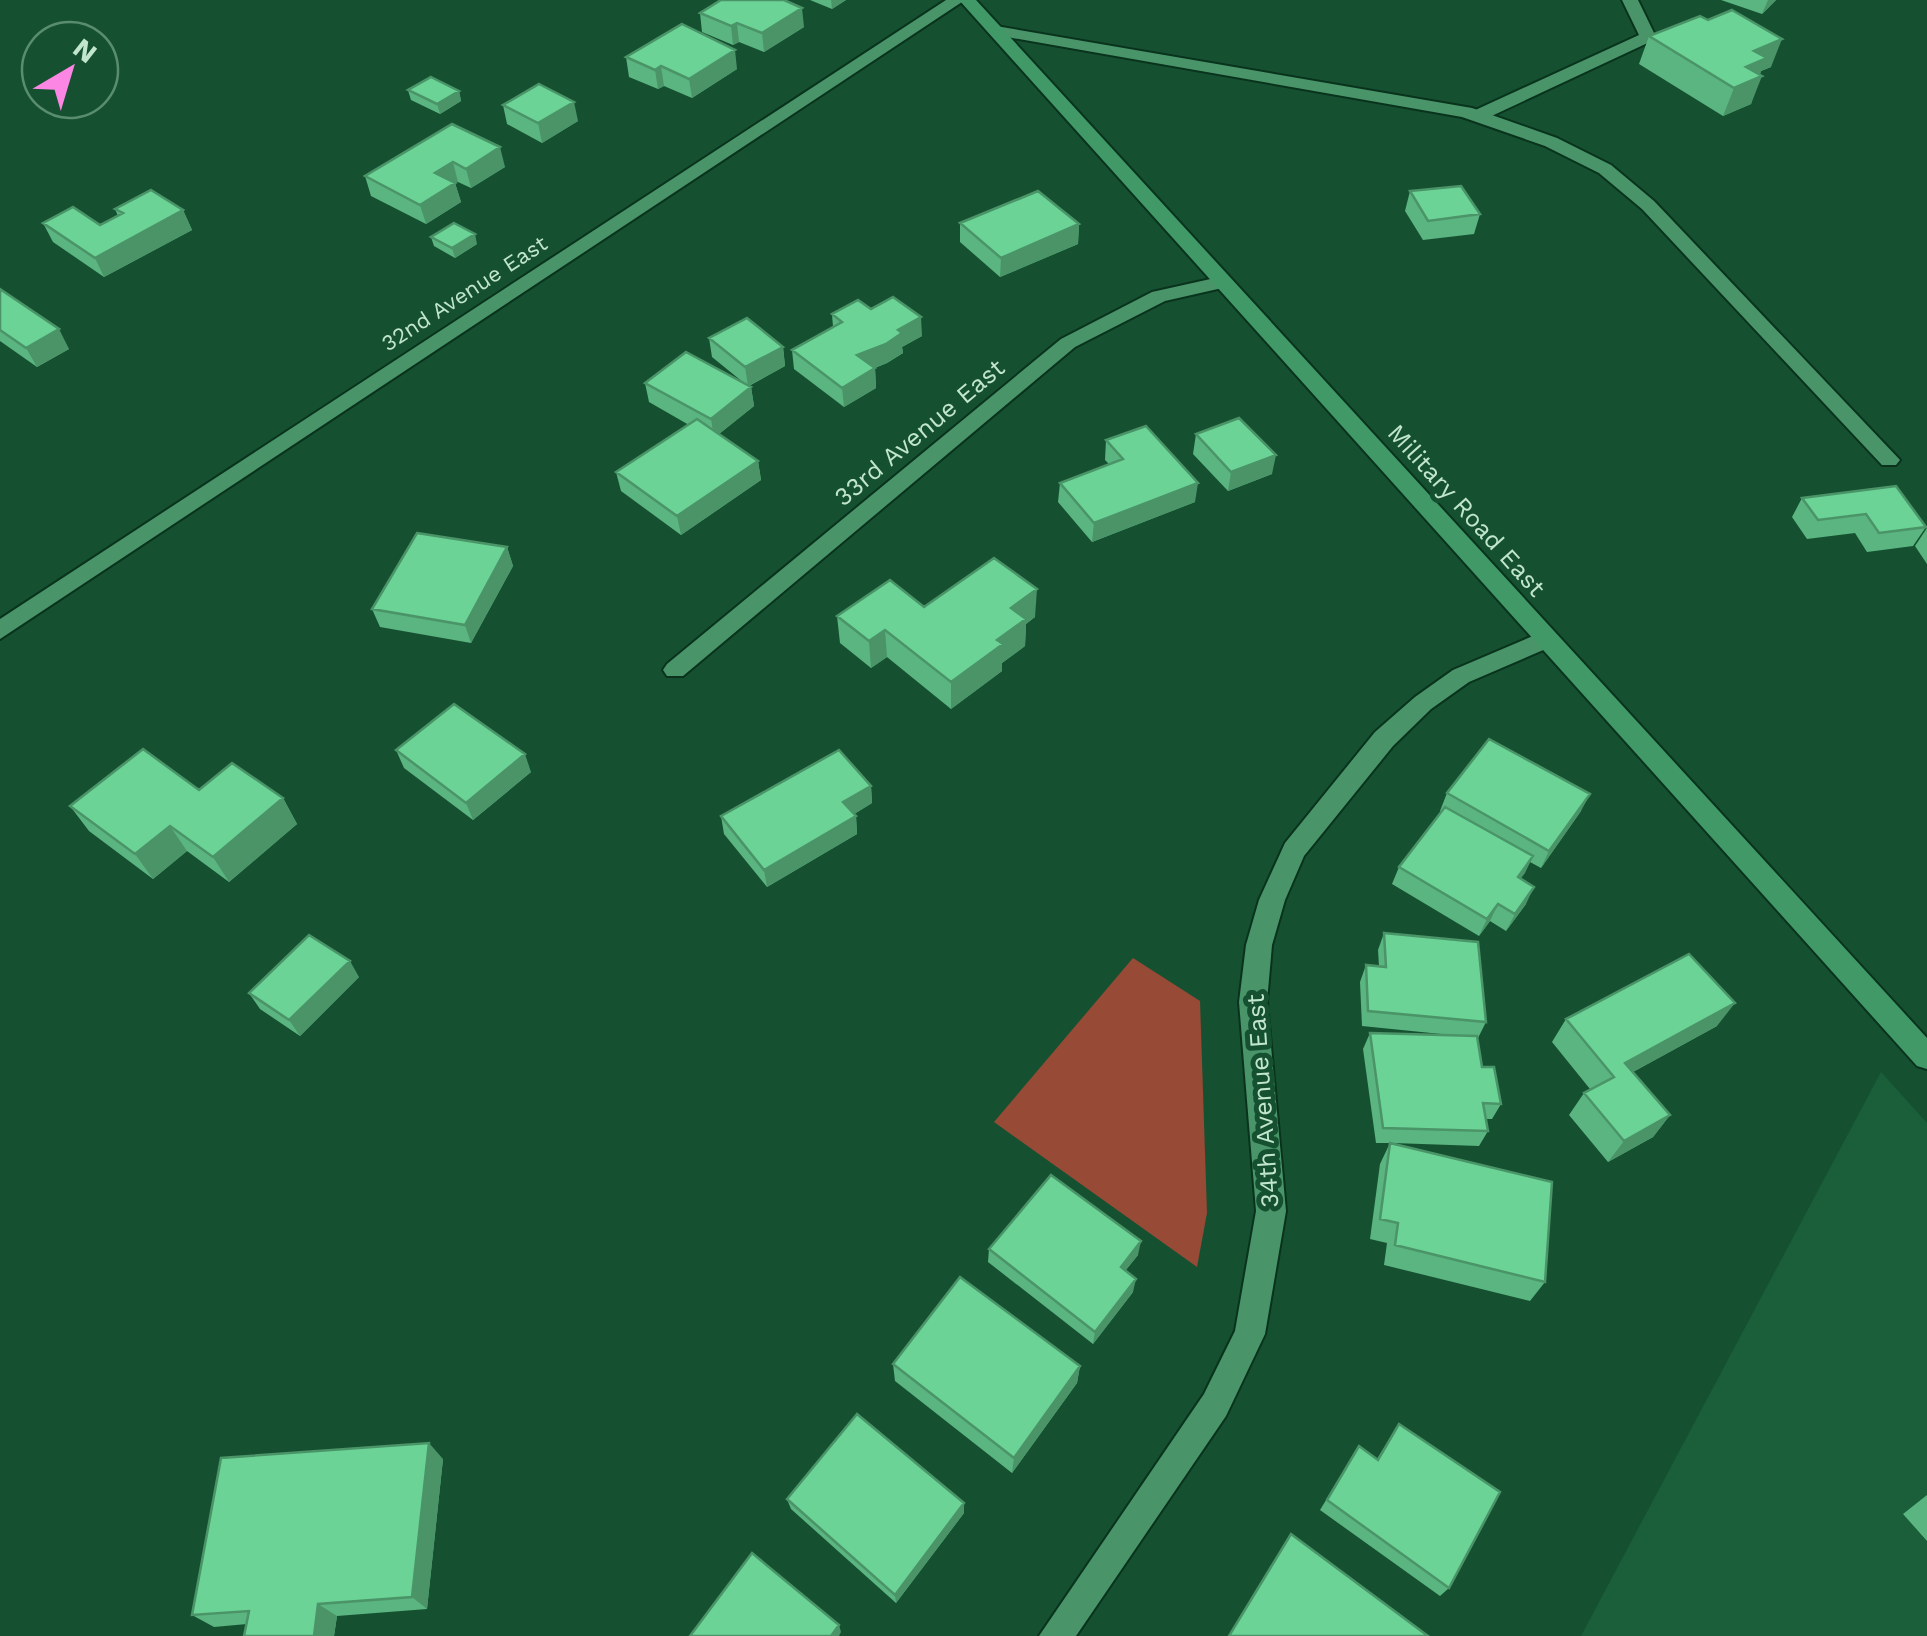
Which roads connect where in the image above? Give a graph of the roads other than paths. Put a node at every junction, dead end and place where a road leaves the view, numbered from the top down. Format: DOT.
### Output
graph roads {
  1 [pos="957,0"];
  2 [pos="967,0"];
  3 [pos="1630,0"];
  4 [pos="996,31"];
  5 [pos="1477,116"];
  6 [pos="1224,282"];
  7 [pos="1889,460"];
  8 [pos="0,630"];
  9 [pos="1548,639"];
  10 [pos="675,670"];
  11 [pos="1927,1057"];
  12 [pos="1056,1636"];
  1 -- 8 [label="street, 32nd Avenue East"];
  2 -- 4 [label="street, Military Road East"];
  3 -- 5 [label="street"];
  4 -- 5 [label="street"];
  4 -- 6 [label="street, Military Road East"];
  5 -- 7 [label="street"];
  6 -- 9 [label="street, Military Road East"];
  6 -- 10 [label="street, 33rd Avenue East"];
  9 -- 11 [label="street, Military Road East"];
  9 -- 12 [label="street, 34th Avenue East"];
}
